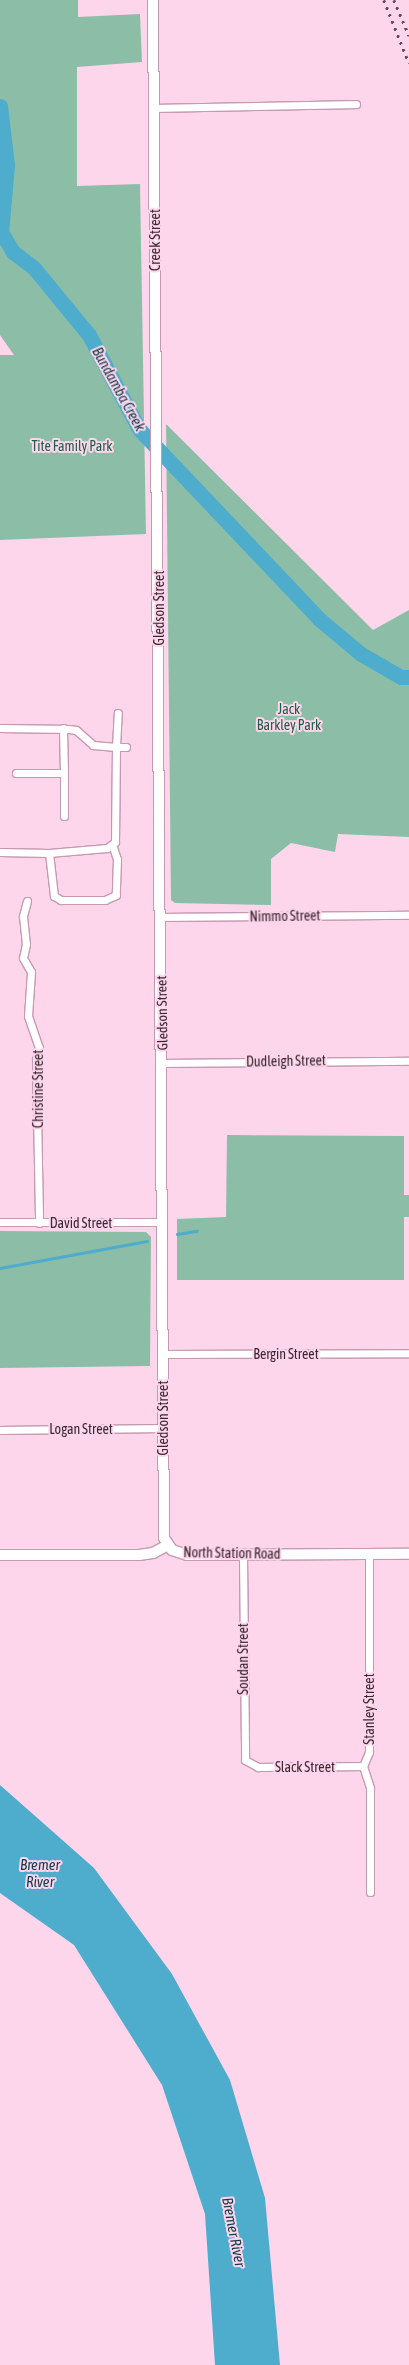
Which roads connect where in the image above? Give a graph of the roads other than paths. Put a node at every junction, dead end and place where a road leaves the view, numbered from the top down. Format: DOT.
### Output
graph roads {
  1 [pos="153,0"];
  2 [pos="356,104"];
  3 [pos="154,108"];
  4 [pos="158,480"];
  5 [pos="118,713"];
  6 [pos="0,728"];
  7 [pos="63,728"];
  8 [pos="116,747"];
  9 [pos="126,747"];
  10 [pos="16,773"];
  11 [pos="64,773"];
  12 [pos="64,816"];
  13 [pos="113,847"];
  14 [pos="0,852"];
  15 [pos="49,853"];
  16 [pos="27,901"];
  17 [pos="409,915"];
  18 [pos="160,917"];
  19 [pos="409,1061"];
  20 [pos="162,1063"];
  21 [pos="0,1222"];
  22 [pos="162,1222"];
  23 [pos="39,1223"];
  24 [pos="409,1353"];
  25 [pos="163,1354"];
  26 [pos="162,1428"];
  27 [pos="0,1430"];
  28 [pos="168,1545"];
  29 [pos="369,1554"];
  30 [pos="409,1554"];
  31 [pos="0,1555"];
  32 [pos="243,1555"];
  33 [pos="248,1763"];
  34 [pos="363,1766"];
  35 [pos="370,1892"];
  1 -- 3 [label="street, Creek Street"];
  2 -- 3 [label="street"];
  3 -- 4 [label="street, Creek Street"];
  4 -- 18 [label="street, Gledson Street"];
  5 -- 8 [label="street"];
  6 -- 7 [label="street"];
  7 -- 8 [label="street"];
  7 -- 11 [label="street"];
  8 -- 9 [label="street"];
  8 -- 13 [label="street"];
  10 -- 11 [label="street"];
  11 -- 12 [label="street"];
  13 -- 15 [label="street"];
  13 -- 15 [label="street"];
  14 -- 15 [label="street"];
  16 -- 23 [label="street, Christine Street"];
  17 -- 18 [label="street, Nimmo Street"];
  18 -- 20 [label="street, Gledson Street"];
  19 -- 20 [label="street, Dudleigh Street"];
  20 -- 22 [label="street, Gledson Street"];
  21 -- 23 [label="street, David Street"];
  22 -- 23 [label="street, David Street"];
  22 -- 25 [label="street, Gledson Street"];
  24 -- 25 [label="street, Bergin Street"];
  25 -- 26 [label="street, Gledson Street"];
  26 -- 27 [label="street, Logan Street"];
  26 -- 28 [label="street, Gledson Street"];
  28 -- 31 [label="street, North Station Road"];
  28 -- 32 [label="street, North Station Road"];
  29 -- 30 [label="street, North Station Road"];
  29 -- 32 [label="street, North Station Road"];
  29 -- 34 [label="street, Stanley Street"];
  32 -- 33 [label="street, Soudan Street"];
  33 -- 34 [label="street, Slack Street"];
  34 -- 35 [label="street, Stanley Street"];
}
